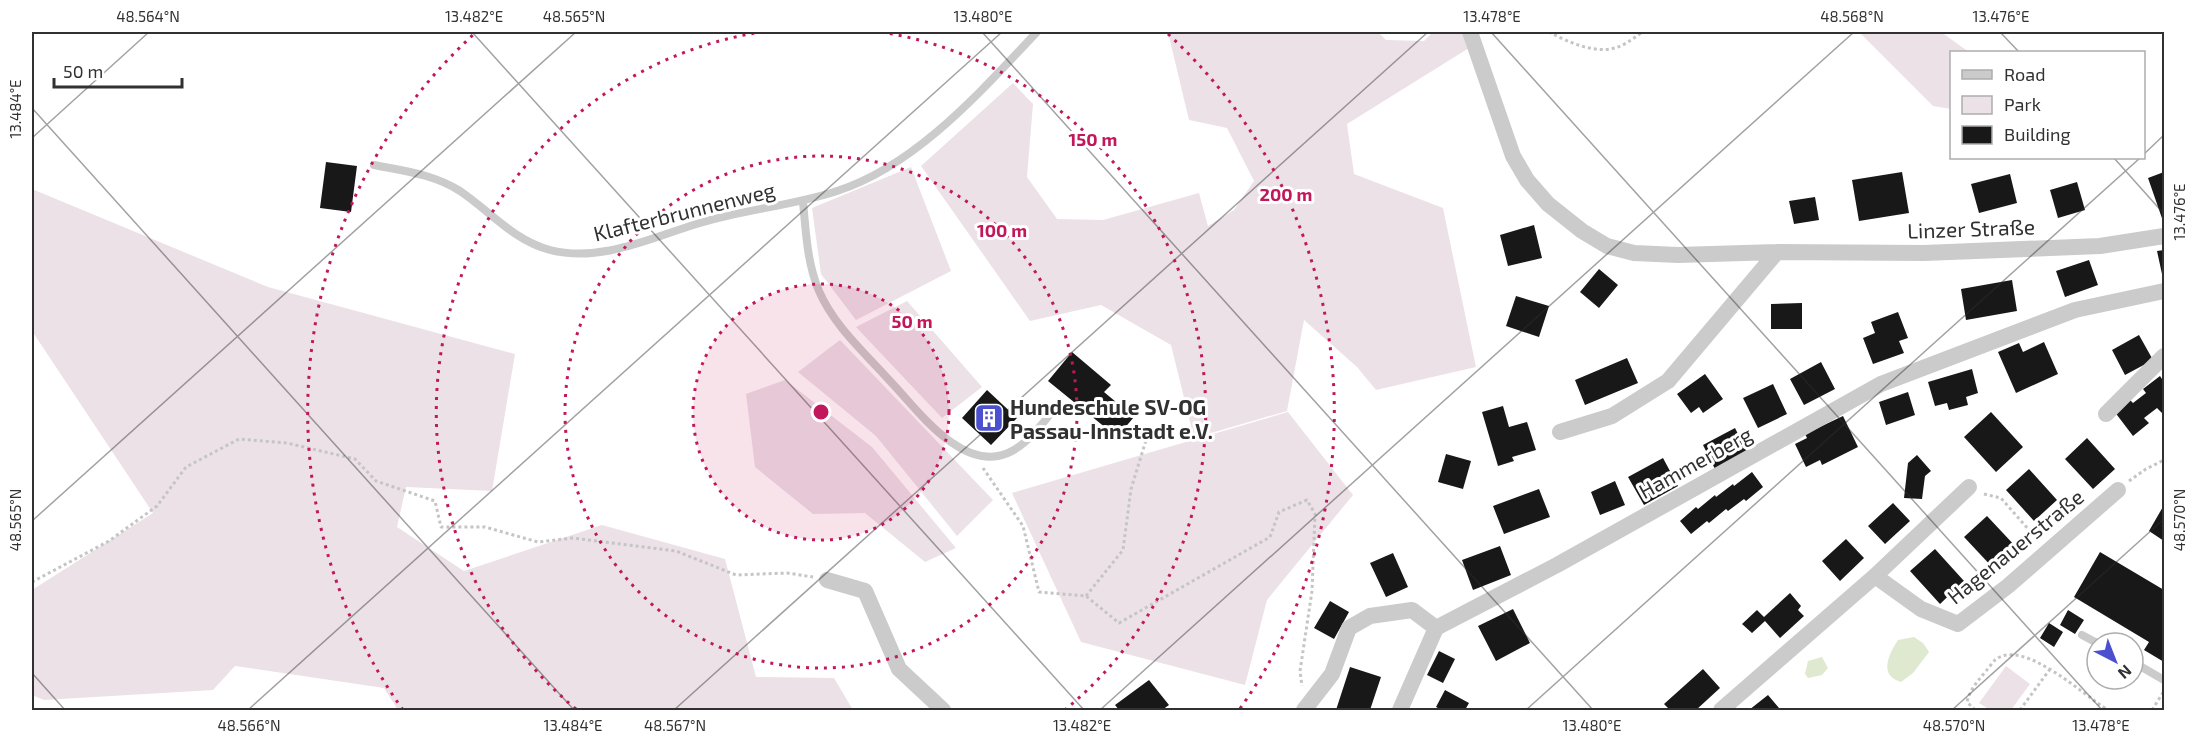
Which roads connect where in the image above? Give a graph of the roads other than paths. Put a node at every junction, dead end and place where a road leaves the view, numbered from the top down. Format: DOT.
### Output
graph roads {
  1 [pos="1037,32"];
  2 [pos="1470,32"];
  3 [pos="374,165"];
  4 [pos="803,202"];
  5 [pos="2164,236"];
  6 [pos="1777,252"];
  7 [pos="2164,291"];
  8 [pos="2164,356"];
  9 [pos="1059,403"];
  10 [pos="2106,414"];
  11 [pos="1560,432"];
  12 [pos="1966,490"];
  13 [pos="2118,490"];
  14 [pos="1875,576"];
  15 [pos="827,580"];
  16 [pos="1436,628"];
  17 [pos="2082,635"];
  18 [pos="2085,637"];
  19 [pos="2145,669"];
  20 [pos="2164,680"];
  21 [pos="1304,710"];
  22 [pos="943,711"];
  23 [pos="1400,711"];
  24 [pos="1721,711"];
  1 -- 4 [label="lane, Klafterbrunnenweg"];
  2 -- 6 [label="street, Linzer Straße"];
  3 -- 4 [label="lane, Klafterbrunnenweg"];
  4 -- 9 [label="lane"];
  5 -- 6 [label="street, Linzer Straße"];
  6 -- 11 [label="street"];
  7 -- 16 [label="street, Hammerberg"];
  8 -- 10 [label="street"];
  12 -- 14 [label="street"];
  13 -- 14 [label="street, Hagenauerstraße"];
  14 -- 24 [label="street"];
  15 -- 22 [label="street"];
  16 -- 21 [label="street"];
  16 -- 23 [label="street"];
  17 -- 18 [label="lane"];
  19 -- 20 [label="lane"];
}
